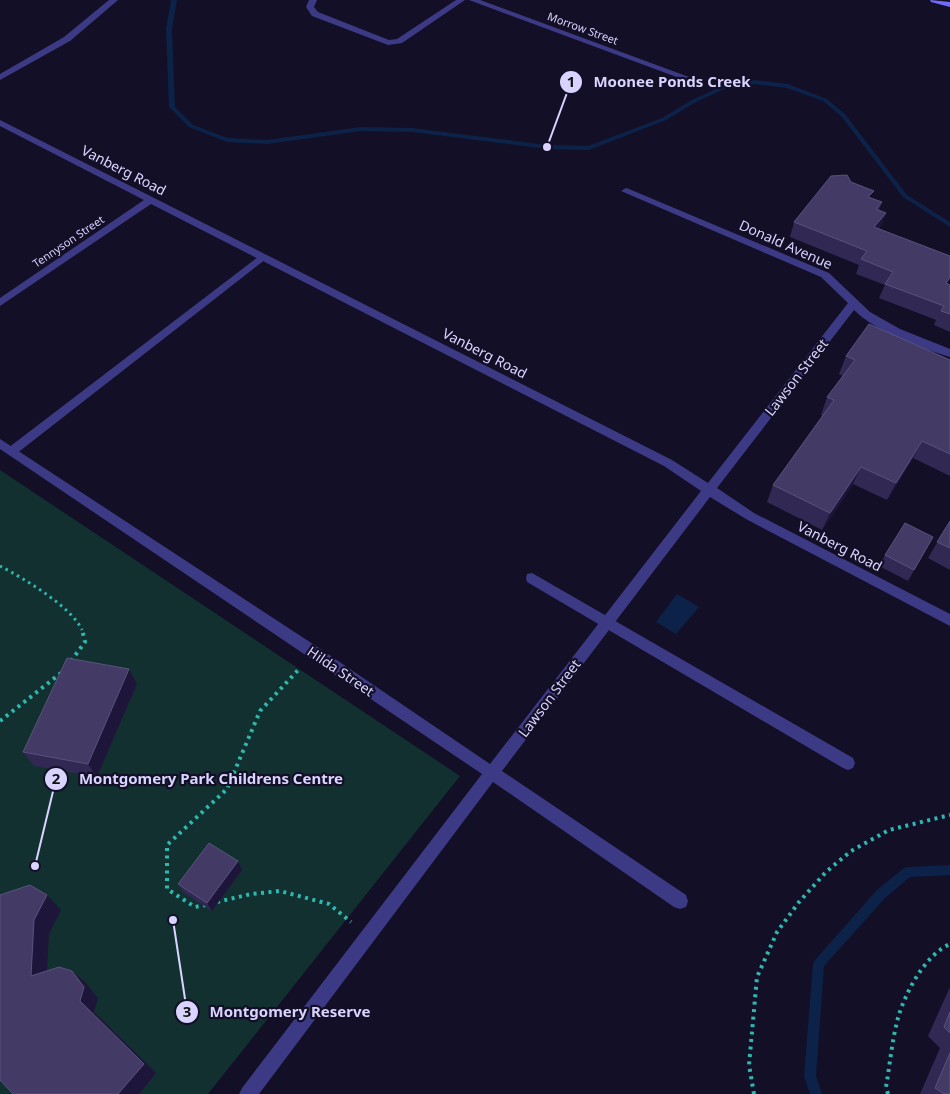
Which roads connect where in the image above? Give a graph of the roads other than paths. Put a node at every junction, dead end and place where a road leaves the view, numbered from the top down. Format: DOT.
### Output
graph roads {
  1 [pos="114,0"];
  2 [pos="313,0"];
  3 [pos="461,0"];
  4 [pos="473,0"];
  5 [pos="934,0"];
  6 [pos="950,5"];
  7 [pos="1,77"];
  8 [pos="685,77"];
  9 [pos="0,123"];
  10 [pos="626,191"];
  11 [pos="150,200"];
  12 [pos="262,257"];
  13 [pos="0,303"];
  14 [pos="853,304"];
  15 [pos="950,353"];
  16 [pos="0,443"];
  17 [pos="12,451"];
  18 [pos="708,489"];
  19 [pos="532,578"];
  20 [pos="950,620"];
  21 [pos="606,622"];
  22 [pos="848,763"];
  23 [pos="493,773"];
  24 [pos="680,901"];
  25 [pos="248,1094"];
  1 -- 7 [label="street"];
  2 -- 3 [label="street"];
  4 -- 8 [label="street, Morrow Street"];
  5 -- 6 [label="main road"];
  9 -- 11 [label="street, Vanberg Road"];
  10 -- 14 [label="street, Donald Avenue"];
  11 -- 12 [label="street, Vanberg Road"];
  11 -- 13 [label="street, Tennyson Street"];
  12 -- 17 [label="street"];
  12 -- 18 [label="street, Vanberg Road"];
  14 -- 15 [label="street, Donald Avenue"];
  14 -- 18 [label="street, Lawson Street"];
  16 -- 17 [label="street, Hilda Street"];
  17 -- 23 [label="street, Hilda Street"];
  18 -- 20 [label="street, Vanberg Road"];
  18 -- 21 [label="street, Lawson Street"];
  19 -- 21 [label="street"];
  21 -- 22 [label="street"];
  21 -- 23 [label="street, Lawson Street"];
  23 -- 24 [label="street, Hilda Street"];
  23 -- 25 [label="street, Lawson Street"];
}
